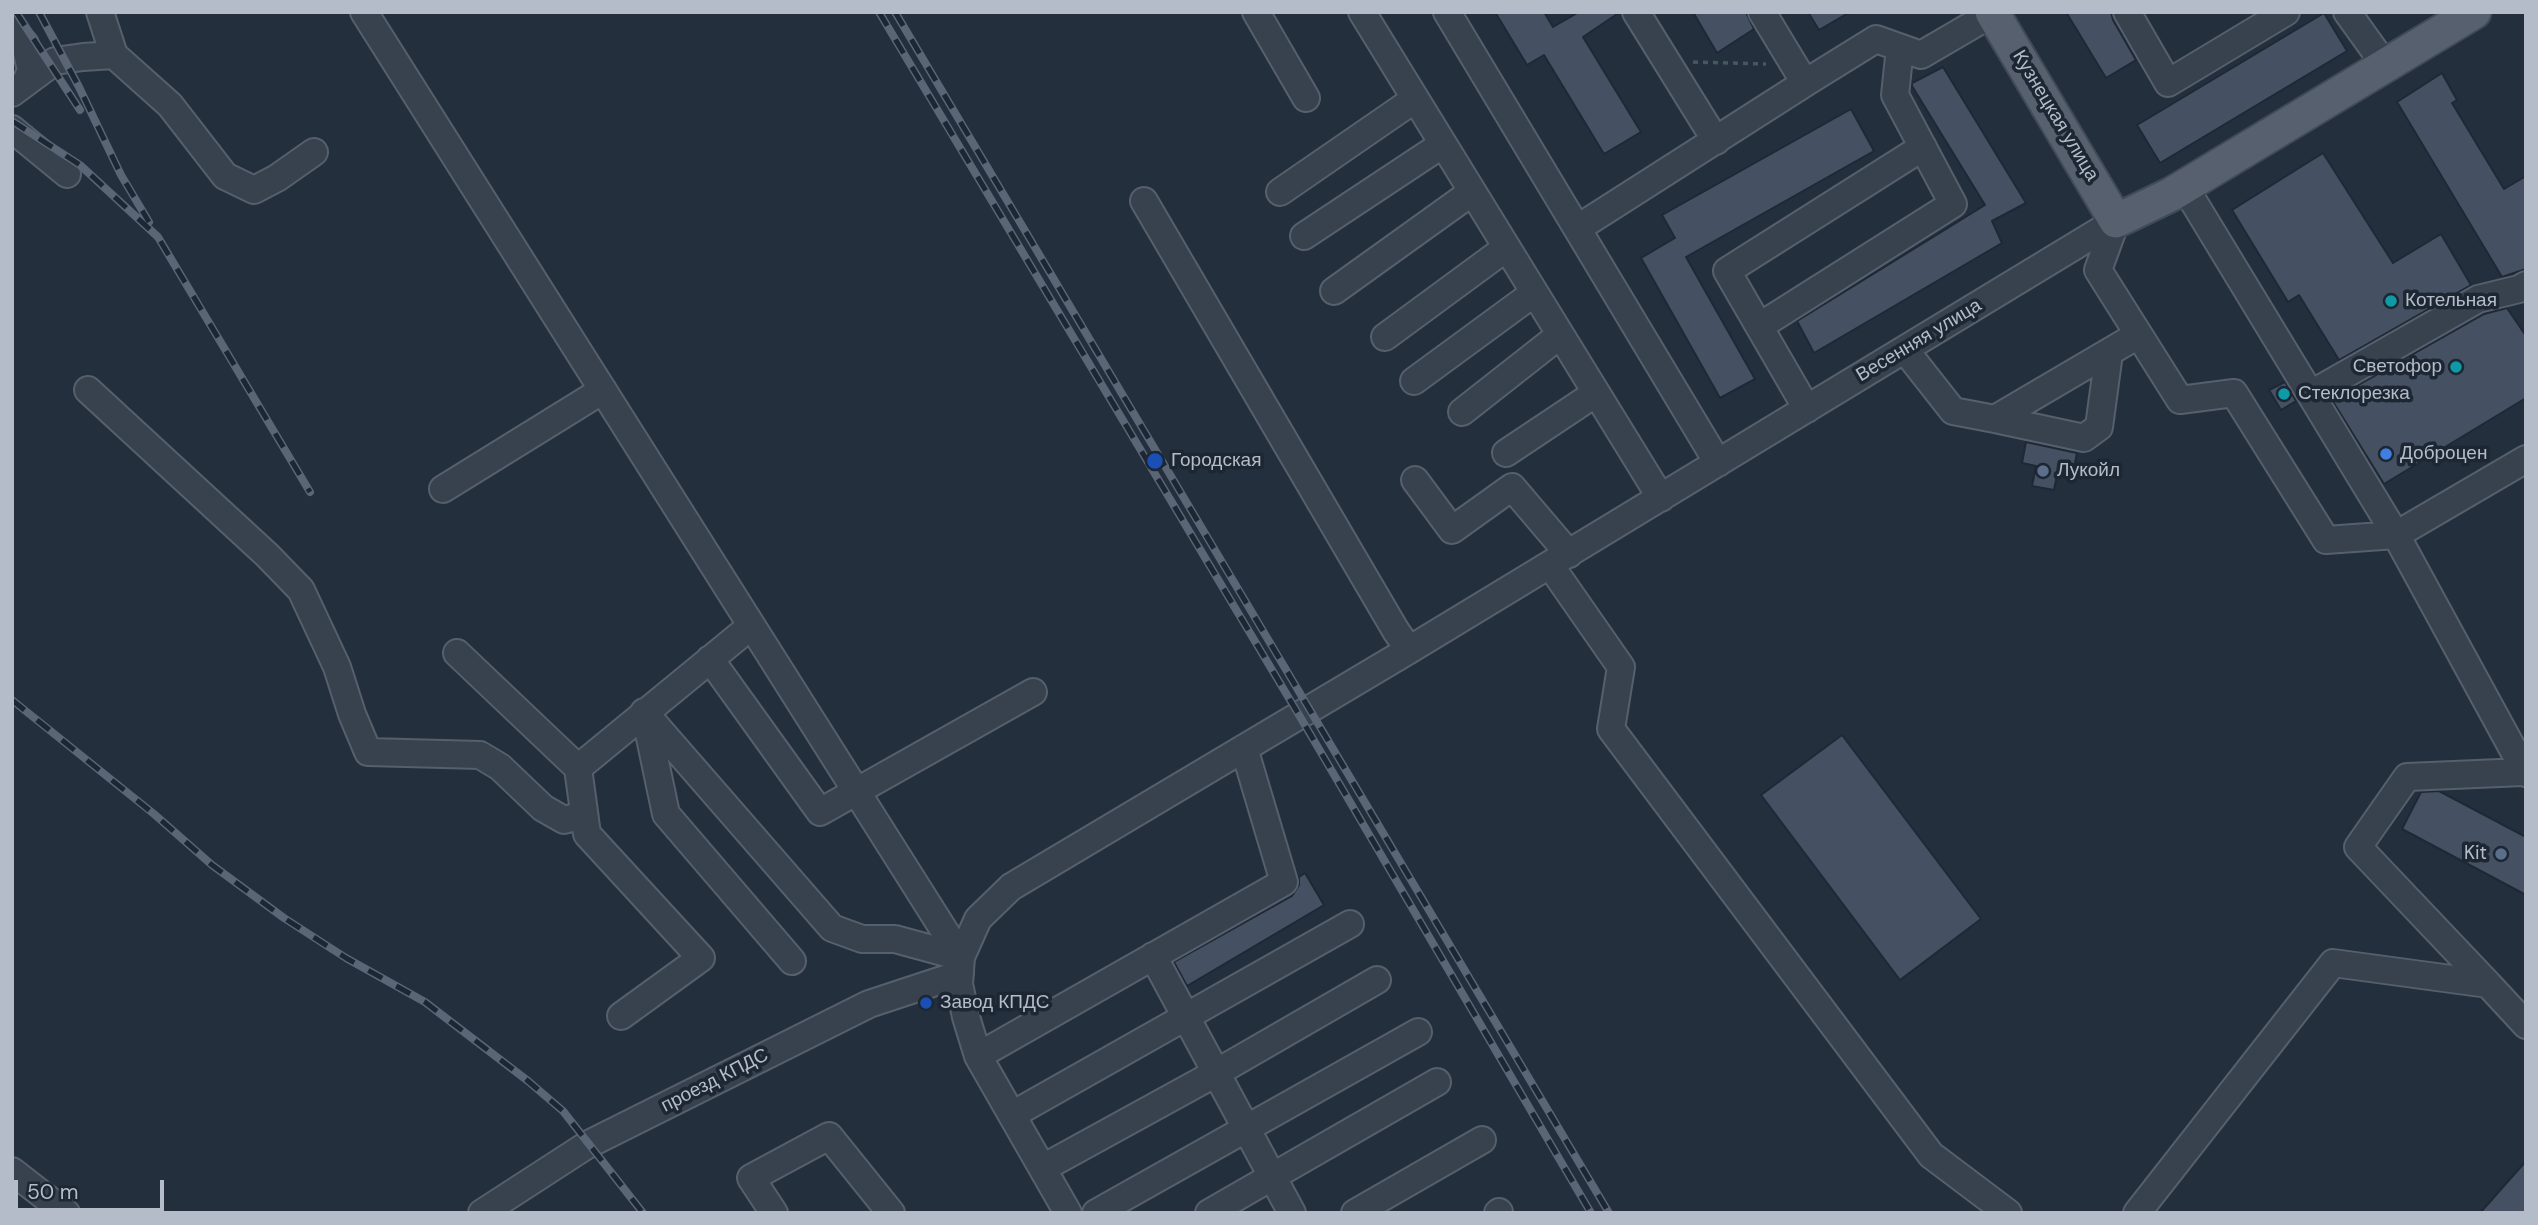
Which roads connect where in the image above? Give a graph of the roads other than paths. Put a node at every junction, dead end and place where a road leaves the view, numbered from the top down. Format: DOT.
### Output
graph roads {
  1 [pos="100,12"];
  2 [pos="364,12"];
  3 [pos="1256,12"];
  4 [pos="1362,12"];
  5 [pos="1447,12"];
  6 [pos="1636,12"];
  7 [pos="1762,12"];
  8 [pos="2127,12"];
  9 [pos="2286,12"];
  10 [pos="2347,12"];
  11 [pos="2473,12"];
  12 [pos="1993,13"];
  13 [pos="2258,19"];
  14 [pos="12,30"];
  15 [pos="1900,48"];
  16 [pos="114,55"];
  17 [pos="2385,65"];
  18 [pos="1800,74"];
  19 [pos="19,87"];
  20 [pos="1306,97"];
  21 [pos="1415,99"];
  22 [pos="12,129"];
  23 [pos="1716,141"];
  24 [pos="1443,144"];
  25 [pos="1923,147"];
  26 [pos="314,152"];
  27 [pos="67,174"];
  28 [pos="2184,187"];
  29 [pos="1472,191"];
  30 [pos="1280,192"];
  31 [pos="1143,201"];
  32 [pos="2116,221"];
  33 [pos="1578,229"];
  34 [pos="1304,236"];
  35 [pos="1506,248"];
  36 [pos="2526,285"];
  37 [pos="1334,291"];
  38 [pos="1534,293"];
  39 [pos="1760,326"];
  40 [pos="1560,335"];
  41 [pos="2138,335"];
  42 [pos="1385,337"];
  43 [pos="1905,350"];
  44 [pos="2109,353"];
  45 [pos="1415,381"];
  46 [pos="88,390"];
  47 [pos="603,390"];
  48 [pos="1596,393"];
  49 [pos="2311,394"];
  50 [pos="1807,409"];
  51 [pos="1462,412"];
  52 [pos="1995,419"];
  53 [pos="1506,453"];
  54 [pos="2526,459"];
  55 [pos="1718,463"];
  56 [pos="1415,480"];
  57 [pos="443,489"];
  58 [pos="1661,498"];
  59 [pos="2396,535"];
  60 [pos="1559,559"];
  61 [pos="751,626"];
  62 [pos="1409,650"];
  63 [pos="457,653"];
  64 [pos="710,659"];
  65 [pos="1033,692"];
  66 [pos="644,712"];
  67 [pos="1244,748"];
  68 [pos="578,768"];
  69 [pos="2524,773"];
  70 [pos="857,793"];
  71 [pos="584,815"];
  72 [pos="1350,924"];
  73 [pos="1153,956"];
  74 [pos="792,961"];
  75 [pos="961,965"];
  76 [pos="1377,980"];
  77 [pos="2488,984"];
  78 [pos="621,1016"];
  79 [pos="1186,1017"];
  80 [pos="2526,1025"];
  81 [pos="1418,1032"];
  82 [pos="978,1056"];
  83 [pos="1216,1073"];
  84 [pos="1437,1082"];
  85 [pos="1012,1115"];
  86 [pos="1247,1130"];
  87 [pos="1482,1140"];
  88 [pos="1043,1168"];
  89 [pos="12,1171"];
  90 [pos="1271,1175"];
  91 [pos="66,1213"];
  92 [pos="482,1213"];
  93 [pos="774,1213"];
  94 [pos="891,1213"];
  95 [pos="1068,1213"];
  96 [pos="1096,1213"];
  97 [pos="1209,1213"];
  98 [pos="1292,1213"];
  99 [pos="1355,1213"];
  100 [pos="2008,1213"];
  101 [pos="2137,1213"];
  1 -- 16 [label="street"];
  2 -- 47 [label="street"];
  3 -- 20 [label="street"];
  4 -- 21 [label="street"];
  5 -- 33 [label="street"];
  6 -- 23 [label="street"];
  7 -- 18 [label="street"];
  8 -- 13 [label="street"];
  9 -- 13 [label="street"];
  10 -- 17 [label="street"];
  11 -- 17 [label="main road, Весенняя улица"];
  12 -- 15 [label="street"];
  12 -- 32 [label="main road, Кузнецкая улица"];
  14 -- 19 [label="street"];
  15 -- 18 [label="street"];
  15 -- 25 [label="street"];
  16 -- 19 [label="street"];
  16 -- 26 [label="street"];
  17 -- 28 [label="main road, Весенняя улица"];
  18 -- 23 [label="street"];
  21 -- 24 [label="street"];
  21 -- 30 [label="street"];
  22 -- 27 [label="street"];
  23 -- 33 [label="street"];
  24 -- 29 [label="street"];
  24 -- 34 [label="street"];
  25 -- 39 [label="street"];
  25 -- 39 [label="street"];
  28 -- 32 [label="main road, Весенняя улица"];
  28 -- 49 [label="street"];
  29 -- 35 [label="street"];
  29 -- 37 [label="street"];
  31 -- 62 [label="street"];
  32 -- 41 [label="street"];
  32 -- 43 [label="street, Весенняя улица"];
  33 -- 55 [label="street"];
  35 -- 38 [label="street"];
  35 -- 42 [label="street"];
  36 -- 49 [label="street"];
  38 -- 40 [label="street"];
  38 -- 45 [label="street"];
  39 -- 50 [label="street"];
  40 -- 48 [label="street"];
  40 -- 51 [label="street"];
  41 -- 44 [label="street"];
  41 -- 59 [label="street"];
  43 -- 50 [label="street, Весенняя улица"];
  43 -- 52 [label="street"];
  44 -- 52 [label="street"];
  44 -- 52 [label="street"];
  46 -- 71 [label="street"];
  47 -- 57 [label="street"];
  47 -- 61 [label="street"];
  48 -- 53 [label="street"];
  48 -- 58 [label="street"];
  49 -- 59 [label="street"];
  50 -- 55 [label="street, Весенняя улица"];
  54 -- 59 [label="street"];
  55 -- 58 [label="street, Весенняя улица"];
  56 -- 60 [label="street"];
  58 -- 60 [label="street, Весенняя улица"];
  59 -- 69 [label="street"];
  60 -- 62 [label="street, Весенняя улица"];
  60 -- 100 [label="street"];
  61 -- 64 [label="street"];
  61 -- 70 [label="street"];
  62 -- 67 [label="street, Весенняя улица"];
  63 -- 68 [label="street"];
  64 -- 66 [label="street"];
  64 -- 70 [label="street"];
  65 -- 70 [label="street"];
  66 -- 68 [label="street"];
  66 -- 74 [label="street"];
  66 -- 75 [label="street"];
  67 -- 73 [label="street"];
  67 -- 75 [label="street, Весенняя улица"];
  68 -- 71 [label="street"];
  69 -- 77 [label="street"];
  70 -- 75 [label="street"];
  71 -- 78 [label="street"];
  72 -- 79 [label="street"];
  73 -- 79 [label="street"];
  73 -- 82 [label="street"];
  75 -- 82 [label="street"];
  75 -- 92 [label="street, проезд КПДС"];
  76 -- 83 [label="street"];
  77 -- 80 [label="street"];
  77 -- 101 [label="street"];
  79 -- 83 [label="street"];
  79 -- 85 [label="street"];
  81 -- 86 [label="street"];
  82 -- 85 [label="street"];
  83 -- 86 [label="street"];
  83 -- 88 [label="street"];
  84 -- 90 [label="street"];
  85 -- 88 [label="street"];
  86 -- 90 [label="street"];
  86 -- 96 [label="street"];
  87 -- 99 [label="street"];
  88 -- 95 [label="street"];
  89 -- 91 [label="street"];
  90 -- 97 [label="street"];
  90 -- 98 [label="street"];
  93 -- 94 [label="street"];
}
